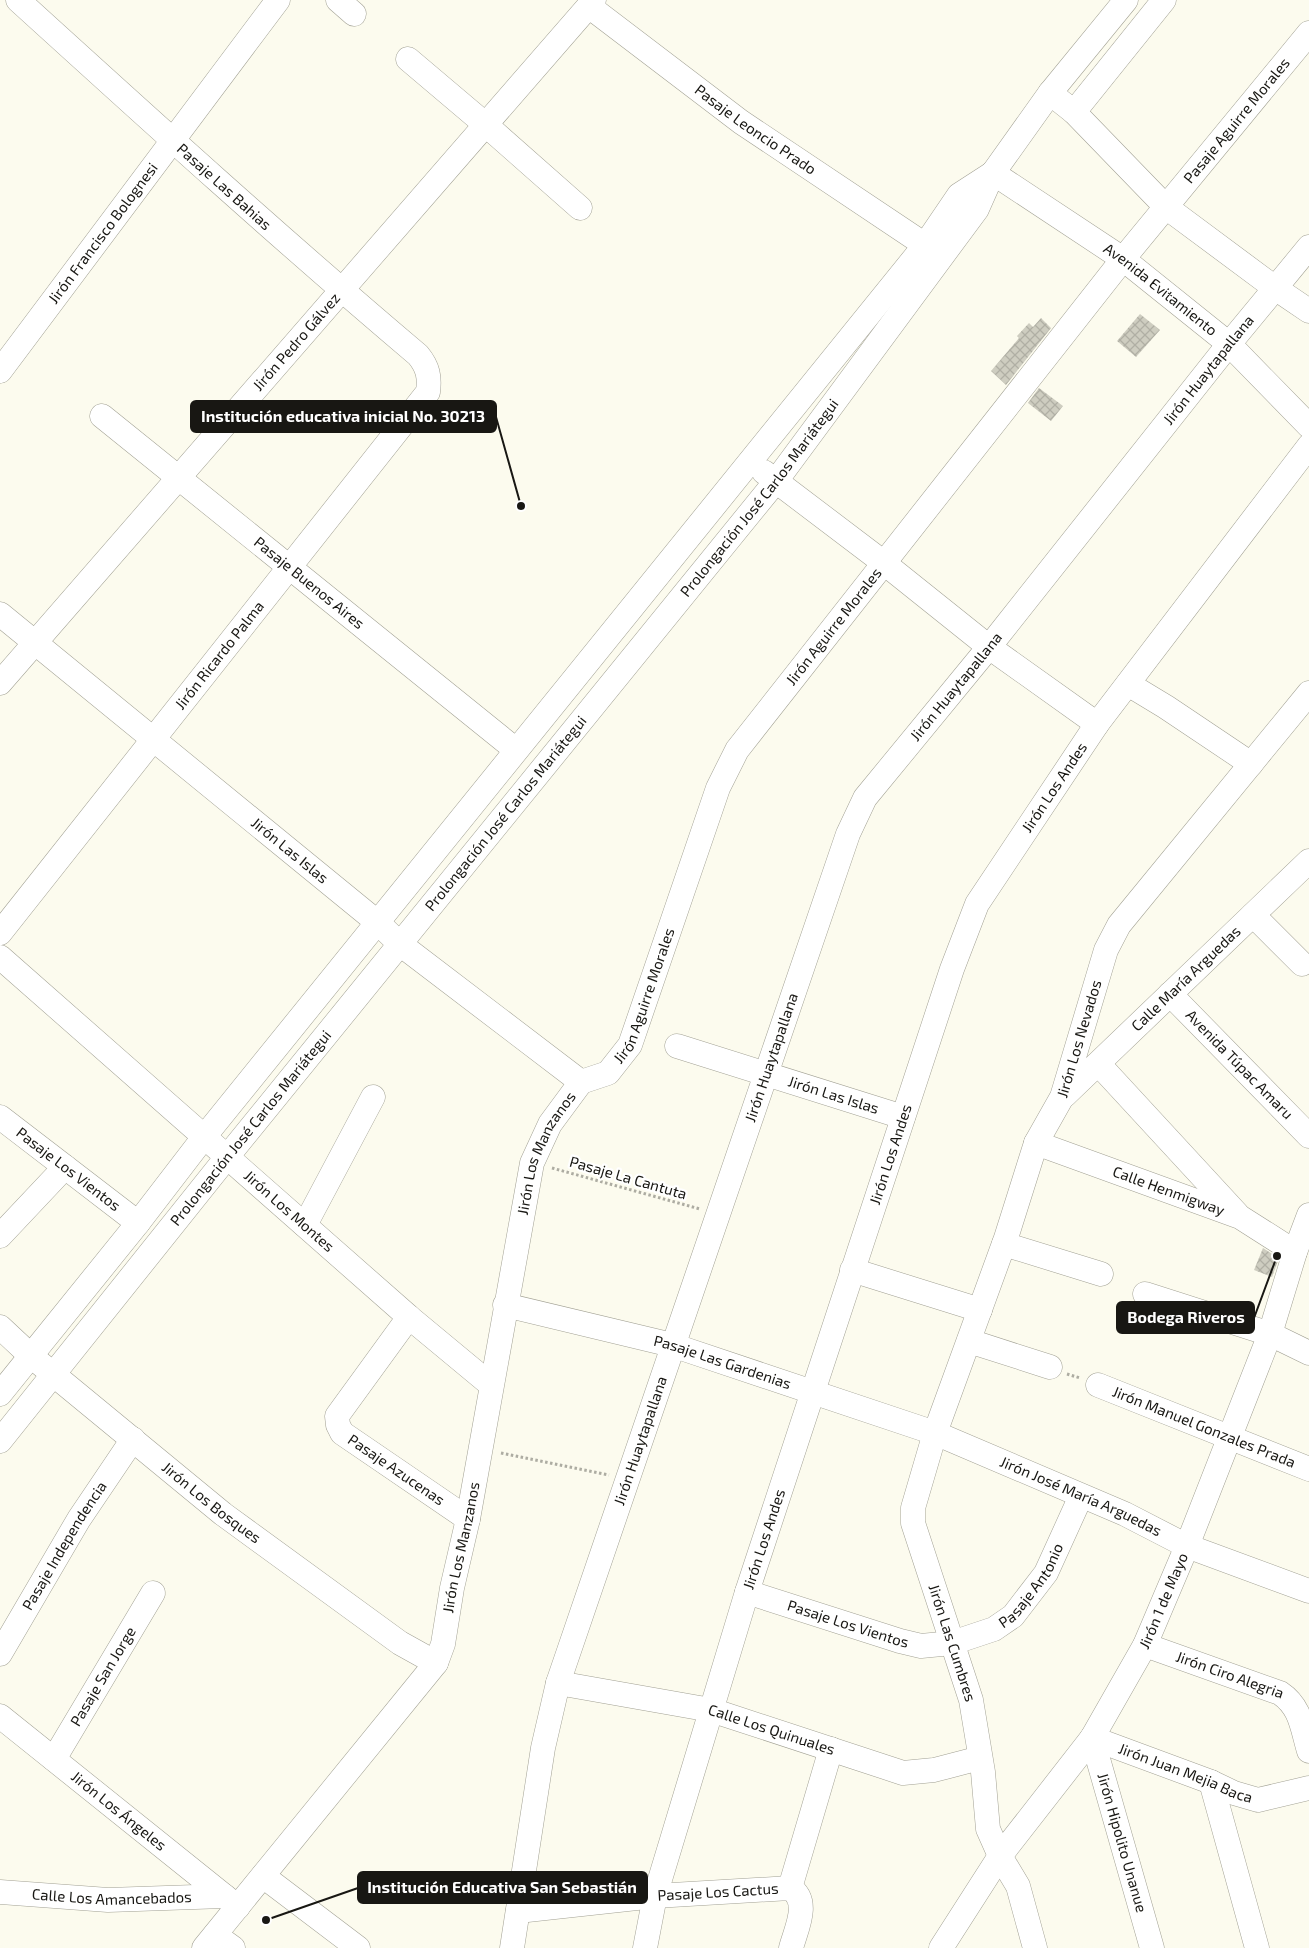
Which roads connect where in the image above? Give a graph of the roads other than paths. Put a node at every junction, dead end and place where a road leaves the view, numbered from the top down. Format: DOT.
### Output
graph roads {
  1 [pos="18,0"];
  2 [pos="278,0"];
  3 [pos="1126,0"];
  4 [pos="1164,0"];
  5 [pos="592,3"];
  6 [pos="1309,32"];
  7 [pos="408,59"];
  8 [pos="1050,93"];
  9 [pos="1074,112"];
  10 [pos="486,125"];
  11 [pos="172,141"];
  12 [pos="993,173"];
  13 [pos="1166,207"];
  14 [pos="580,208"];
  15 [pos="925,245"];
  16 [pos="1309,247"];
  17 [pos="1123,259"];
  18 [pos="1275,288"];
  19 [pos="341,290"];
  20 [pos="1309,311"];
  21 [pos="1229,344"];
  22 [pos="0,371"];
  23 [pos="429,374"];
  24 [pos="102,416"];
  25 [pos="1309,426"];
  26 [pos="1309,446"];
  27 [pos="749,461"];
  28 [pos="178,478"];
  29 [pos="776,482"];
  30 [pos="884,562"];
  31 [pos="289,567"];
  32 [pos="0,614"];
  33 [pos="35,643"];
  34 [pos="990,647"];
  35 [pos="0,683"];
  36 [pos="1128,684"];
  37 [pos="1309,693"];
  38 [pos="1097,724"];
  39 [pos="153,739"];
  40 [pos="516,750"];
  41 [pos="1251,764"];
  42 [pos="1309,861"];
  43 [pos="1253,914"];
  44 [pos="377,922"];
  45 [pos="0,933"];
  46 [pos="400,944"];
  47 [pos="0,957"];
  48 [pos="1302,964"];
  49 [pos="1170,994"];
  50 [pos="676,1046"];
  51 [pos="1105,1071"];
  52 [pos="765,1074"];
  53 [pos="581,1082"];
  54 [pos="1062,1097"];
  55 [pos="373,1098"];
  56 [pos="0,1117"];
  57 [pos="903,1117"];
  58 [pos="1309,1136"];
  59 [pos="204,1137"];
  60 [pos="1036,1143"];
  61 [pos="227,1157"];
  62 [pos="65,1167"];
  63 [pos="1309,1215"];
  64 [pos="1240,1217"];
  65 [pos="138,1223"];
  66 [pos="304,1225"];
  67 [pos="0,1236"];
  68 [pos="1004,1244"];
  69 [pos="1294,1252"];
  70 [pos="852,1270"];
  71 [pos="1101,1274"];
  72 [pos="1145,1294"];
  73 [pos="506,1305"];
  74 [pos="980,1310"];
  75 [pos="409,1317"];
  76 [pos="0,1327"];
  77 [pos="1270,1334"];
  78 [pos="969,1341"];
  79 [pos="672,1345"];
  80 [pos="1309,1353"];
  81 [pos="31,1356"];
  82 [pos="1050,1368"];
  83 [pos="54,1374"];
  84 [pos="491,1385"];
  85 [pos="1098,1385"];
  86 [pos="812,1392"];
  87 [pos="0,1394"];
  88 [pos="935,1433"];
  89 [pos="1230,1436"];
  90 [pos="133,1439"];
  91 [pos="0,1441"];
  92 [pos="1309,1469"];
  93 [pos="1081,1496"];
  94 [pos="468,1519"];
  95 [pos="1187,1546"];
  96 [pos="1309,1591"];
  97 [pos="747,1592"];
  98 [pos="153,1593"];
  99 [pos="952,1643"];
  100 [pos="1145,1645"];
  101 [pos="0,1654"];
  102 [pos="439,1654"];
  103 [pos="558,1683"];
  104 [pos="711,1710"];
  105 [pos="0,1716"];
  106 [pos="1092,1738"];
  107 [pos="831,1749"];
  108 [pos="1309,1751"];
  109 [pos="980,1758"];
  110 [pos="54,1759"];
  111 [pos="1211,1782"];
  112 [pos="1309,1788"];
  113 [pos="1000,1856"];
  114 [pos="263,1876"];
  115 [pos="794,1890"];
  116 [pos="0,1892"];
  117 [pos="655,1896"];
  118 [pos="231,1902"];
  119 [pos="518,1911"];
  120 [pos="217,1944"];
  121 [pos="358,1948"];
  122 [pos="512,1948"];
  123 [pos="645,1948"];
  124 [pos="791,1948"];
  125 [pos="941,1948"];
  126 [pos="1035,1948"];
  127 [pos="1152,1948"];
  128 [pos="1257,1948"];
  1 -- 11 [label="street, Pasaje Las Bahias"];
  2 -- 11 [label="street, Jirón Francisco Bolognesi"];
  3 -- 8 [label="street, Prolongación José Carlos Mariátegui"];
  4 -- 9 [label="street"];
  5 -- 10 [label="street, Jirón Pedro Gálvez"];
  5 -- 15 [label="street, Pasaje Leoncio Prado"];
  6 -- 13 [label="street, Pasaje Aguirre Morales"];
  7 -- 10 [label="street"];
  8 -- 9 [label="street"];
  8 -- 12 [label="street, Prolongación José Carlos Mariátegui"];
  9 -- 13 [label="street"];
  10 -- 14 [label="street"];
  10 -- 19 [label="street, Jirón Pedro Gálvez"];
  11 -- 19 [label="street, Pasaje Las Bahias"];
  11 -- 22 [label="street, Jirón Francisco Bolognesi"];
  12 -- 15 [label="street, Prolongación José Carlos Mariátegui"];
  12 -- 17 [label="street, Avenida Evitamiento"];
  12 -- 29 [label="street, Prolongación José Carlos Mariátegui"];
  13 -- 17 [label="street, Jirón Aguirre Morales"];
  13 -- 18 [label="street"];
  15 -- 27 [label="street, Prolongación José Carlos Mariátegui"];
  16 -- 18 [label="street, Jirón Huaytapallana"];
  17 -- 21 [label="street, Avenida Evitamiento"];
  17 -- 30 [label="street, Jirón Aguirre Morales"];
  18 -- 20 [label="street"];
  18 -- 21 [label="street, Jirón Huaytapallana"];
  19 -- 23 [label="street, Pasaje Las Bahias"];
  19 -- 28 [label="street, Jirón Pedro Gálvez"];
  21 -- 25 [label="street, Avenida Evitamiento"];
  21 -- 34 [label="street, Jirón Huaytapallana"];
  23 -- 31 [label="street, Jirón Ricardo Palma"];
  24 -- 28 [label="street, Pasaje Buenos Aires"];
  26 -- 36 [label="street, Jirón Los Andes"];
  27 -- 29 [label="street"];
  27 -- 40 [label="street, Prolongación José Carlos Mariátegui"];
  28 -- 31 [label="street, Pasaje Buenos Aires"];
  28 -- 33 [label="street, Jirón Pedro Gálvez"];
  29 -- 30 [label="street"];
  29 -- 46 [label="street, Prolongación José Carlos Mariátegui"];
  30 -- 34 [label="street"];
  30 -- 53 [label="street, Jirón Aguirre Morales"];
  31 -- 39 [label="street, Jirón Ricardo Palma"];
  31 -- 40 [label="street, Pasaje Buenos Aires"];
  32 -- 33 [label="street, Jirón Las Islas"];
  33 -- 35 [label="street, Jirón Pedro Gálvez"];
  33 -- 39 [label="street, Jirón Las Islas"];
  34 -- 38 [label="street"];
  34 -- 52 [label="street, Jirón Huaytapallana"];
  36 -- 38 [label="street, Jirón Los Andes"];
  36 -- 41 [label="street"];
  37 -- 41 [label="street, Jirón Los Nevados"];
  38 -- 57 [label="street, Jirón Los Andes"];
  39 -- 44 [label="street, Jirón Las Islas"];
  39 -- 45 [label="street, Jirón Ricardo Palma"];
  40 -- 44 [label="street, Prolongación José Carlos Mariátegui"];
  41 -- 54 [label="street, Jirón Los Nevados"];
  42 -- 43 [label="street, Calle María Arguedas"];
  43 -- 48 [label="street"];
  43 -- 49 [label="street, Calle María Arguedas"];
  44 -- 46 [label="street, Jirón Las Islas"];
  44 -- 59 [label="street, Prolongación José Carlos Mariátegui"];
  46 -- 53 [label="street, Jirón Las Islas"];
  46 -- 61 [label="street, Prolongación José Carlos Mariátegui"];
  47 -- 59 [label="street, Jirón Los Montes"];
  49 -- 54 [label="street, Calle María Arguedas"];
  49 -- 58 [label="street, Avenida Túpac Amaru"];
  50 -- 52 [label="street, Jirón Las Islas"];
  51 -- 64 [label="street"];
  52 -- 57 [label="street, Jirón Las Islas"];
  52 -- 79 [label="street, Jirón Huaytapallana"];
  53 -- 73 [label="street, Jirón Los Manzanos"];
  54 -- 60 [label="street, Jirón Los Nevados"];
  55 -- 66 [label="street"];
  56 -- 62 [label="street, Pasaje Los Vientos"];
  57 -- 70 [label="street, Jirón Los Andes"];
  59 -- 61 [label="street, Jirón Los Montes"];
  59 -- 65 [label="street, Prolongación José Carlos Mariátegui"];
  60 -- 64 [label="street, Calle Henmigway"];
  60 -- 68 [label="street, Jirón Los Nevados"];
  61 -- 66 [label="street, Jirón Los Montes"];
  61 -- 83 [label="street, Prolongación José Carlos Mariátegui"];
  62 -- 65 [label="street, Pasaje Los Vientos"];
  62 -- 67 [label="street"];
  63 -- 69 [label="street, Jirón 1 de Mayo"];
  64 -- 69 [label="street, Calle Henmigway"];
  65 -- 81 [label="street, Prolongación José Carlos Mariátegui"];
  66 -- 75 [label="street, Jirón Los Montes"];
  68 -- 71 [label="street"];
  68 -- 74 [label="street, Jirón Los Nevados"];
  69 -- 77 [label="street, Jirón 1 de Mayo"];
  70 -- 74 [label="street"];
  70 -- 86 [label="street, Jirón Los Andes"];
  72 -- 77 [label="street"];
  73 -- 79 [label="street, Pasaje Las Gardenias"];
  73 -- 84 [label="street, Jirón Los Manzanos"];
  74 -- 78 [label="street, Jirón Los Nevados"];
  75 -- 84 [label="street, Jirón Los Montes"];
  75 -- 94 [label="street, Pasaje Azucenas"];
  76 -- 81 [label="street, Jirón Los Bosques"];
  77 -- 80 [label="street"];
  77 -- 89 [label="street, Jirón 1 de Mayo"];
  78 -- 82 [label="street"];
  78 -- 88 [label="street, Jirón Los Nevados"];
  79 -- 86 [label="street, Pasaje Las Gardenias"];
  79 -- 103 [label="street, Jirón Huaytapallana"];
  81 -- 83 [label="street, Jirón Los Bosques"];
  81 -- 87 [label="street, Prolongación José Carlos Mariátegui"];
  83 -- 90 [label="street, Jirón Los Bosques"];
  83 -- 91 [label="street, Prolongación José Carlos Mariátegui"];
  84 -- 94 [label="street, Jirón Los Manzanos"];
  85 -- 89 [label="street, Jirón Manuel Gonzales Prada"];
  86 -- 88 [label="street, Pasaje Las Gardenias"];
  86 -- 97 [label="street, Jirón Los Andes"];
  88 -- 93 [label="street, Jirón José María Arguedas"];
  88 -- 99 [label="street, Jirón Las Cumbres"];
  89 -- 92 [label="street, Jirón Manuel Gonzales Prada"];
  89 -- 95 [label="street, Jirón 1 de Mayo"];
  90 -- 101 [label="street, Pasaje Independencia"];
  90 -- 102 [label="street, Jirón Los Bosques"];
  93 -- 95 [label="street, Jirón José María Arguedas"];
  93 -- 99 [label="street, Pasaje Antonio"];
  94 -- 102 [label="street, Jirón Los Manzanos"];
  95 -- 96 [label="street, Jirón José María Arguedas"];
  95 -- 100 [label="street, Jirón 1 de Mayo"];
  97 -- 99 [label="street, Pasaje Los Vientos"];
  97 -- 104 [label="street, Jirón Los Andes"];
  98 -- 110 [label="street, Pasaje San Jorge"];
  99 -- 109 [label="street, Jirón Las Cumbres"];
  100 -- 106 [label="street, Jirón 1 de Mayo"];
  100 -- 108 [label="street, Jirón Ciro Alegria"];
  102 -- 114 [label="street, Jirón Los Manzanos"];
  103 -- 104 [label="street, Calle Los Quinuales"];
  103 -- 119 [label="street, Jirón Huaytapallana"];
  104 -- 107 [label="street, Calle Los Quinuales"];
  104 -- 117 [label="street, Jirón Los Andes"];
  105 -- 110 [label="street, Jirón Los Ángeles"];
  106 -- 111 [label="street, Jirón Juan Mejia Baca"];
  106 -- 113 [label="street, Jirón 1 de Mayo"];
  106 -- 127 [label="street, Jirón Hipolito Unanue"];
  107 -- 109 [label="street, Calle Los Quinuales"];
  107 -- 115 [label="street"];
  109 -- 113 [label="street, Jirón Las Cumbres"];
  110 -- 118 [label="street, Jirón Los Ángeles"];
  111 -- 112 [label="street, Jirón Juan Mejia Baca"];
  111 -- 128 [label="street"];
  113 -- 125 [label="street, Jirón 1 de Mayo"];
  113 -- 126 [label="street, Jirón Las Cumbres"];
  114 -- 118 [label="street, Jirón Los Manzanos"];
  114 -- 121 [label="street"];
  115 -- 117 [label="street, Pasaje Los Cactus"];
  115 -- 124 [label="street"];
  116 -- 118 [label="street, Calle Los Amancebados"];
  117 -- 119 [label="street, Pasaje Los Cactus"];
  117 -- 123 [label="street, Jirón Los Andes"];
  118 -- 120 [label="street, Jirón Los Manzanos"];
  119 -- 122 [label="street, Jirón Huaytapallana"];
}
